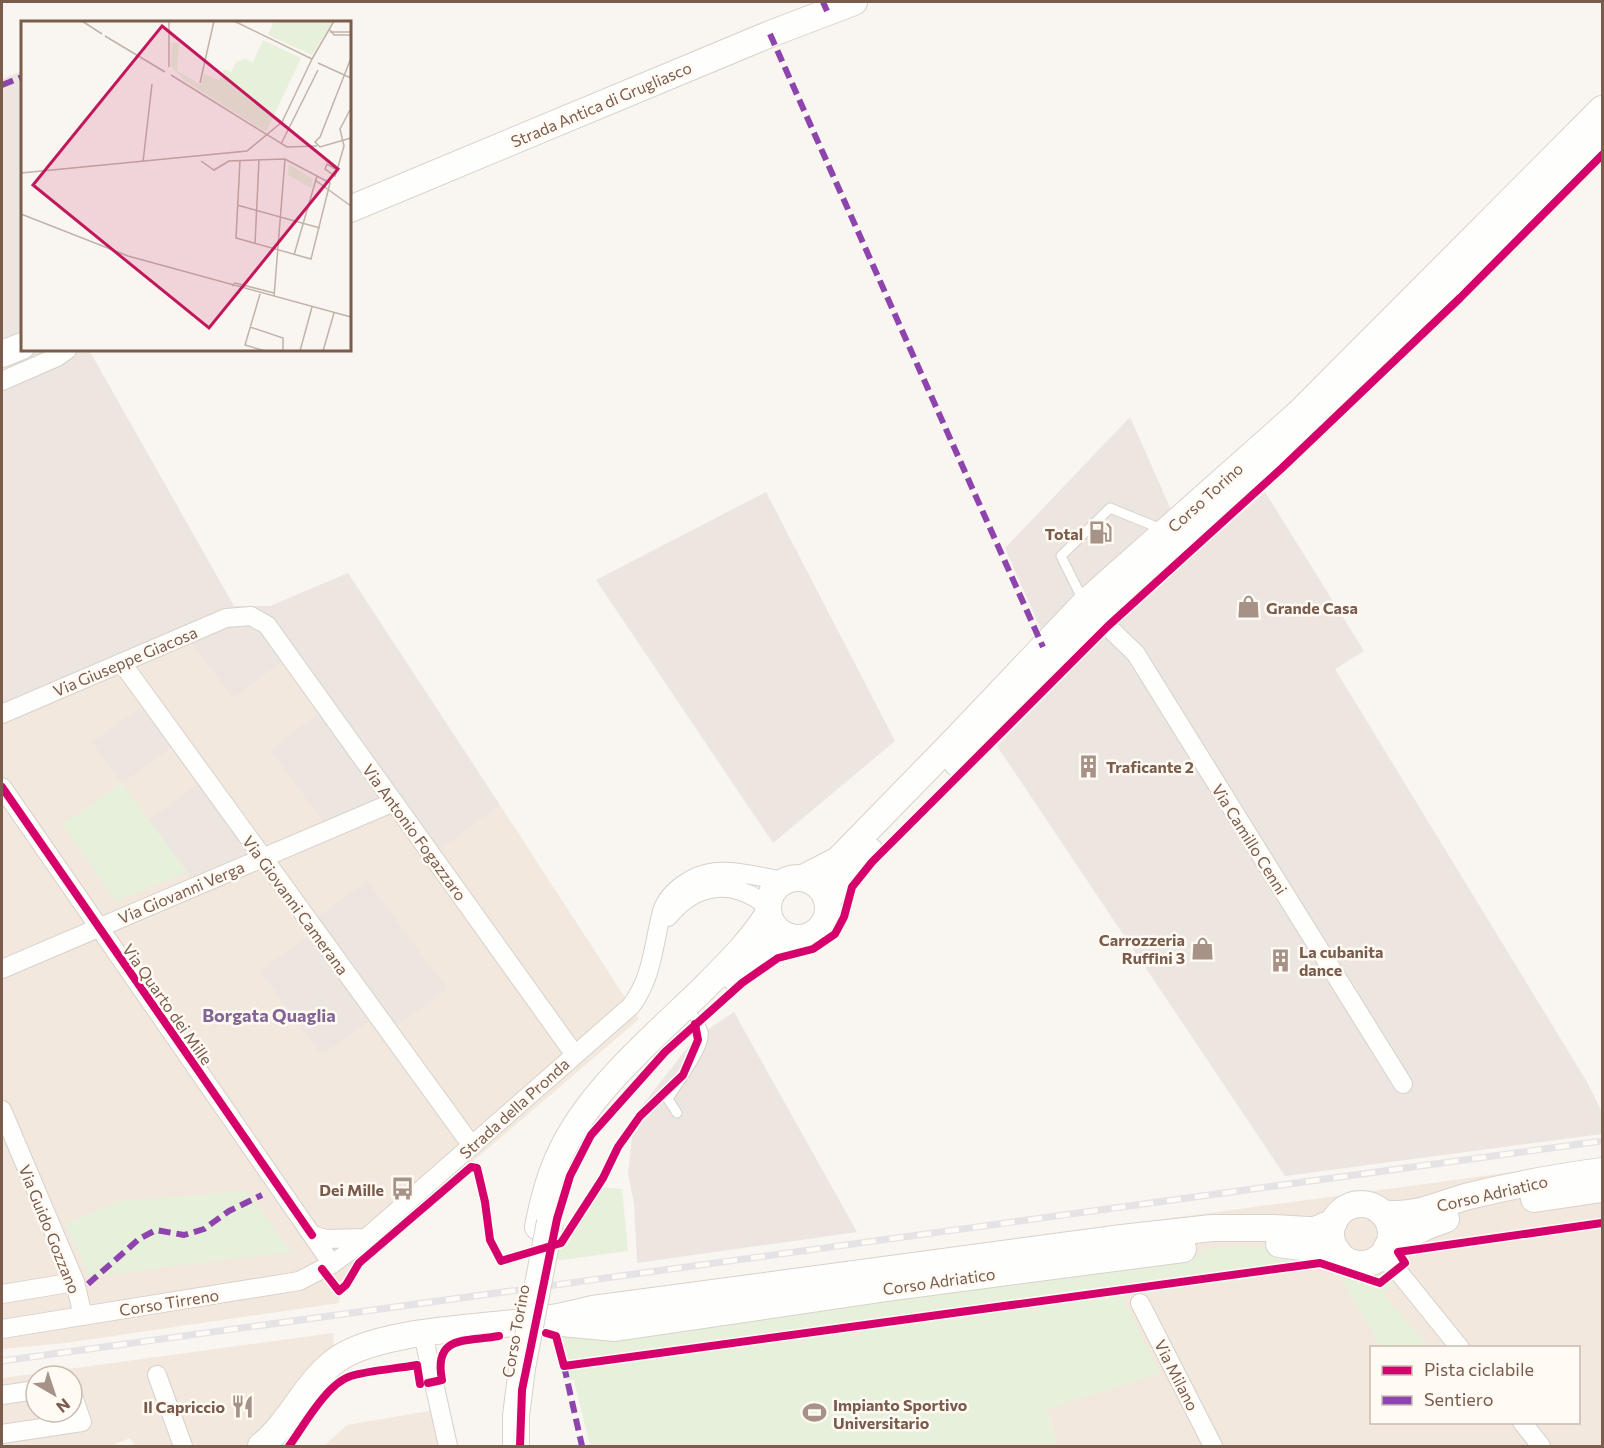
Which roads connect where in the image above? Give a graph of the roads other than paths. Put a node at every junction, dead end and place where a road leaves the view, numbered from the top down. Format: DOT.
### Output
graph roads {
  1 [pos="852,2"];
  2 [pos="1602,109"];
  3 [pos="1602,135"];
  4 [pos="351,209"];
  5 [pos="21,346"];
  6 [pos="66,351"];
  7 [pos="2,354"];
  8 [pos="2,381"];
  9 [pos="1167,531"];
  10 [pos="1092,611"];
  11 [pos="251,616"];
  12 [pos="122,663"];
  13 [pos="2,714"];
  14 [pos="2,787"];
  15 [pos="393,802"];
  16 [pos="262,858"];
  17 [pos="794,880"];
  18 [pos="827,900"];
  19 [pos="768,911"];
  20 [pos="99,927"];
  21 [pos="659,928"];
  22 [pos="790,937"];
  23 [pos="2,969"];
  24 [pos="690,1011"];
  25 [pos="575,1054"];
  26 [pos="1403,1084"];
  27 [pos="2,1110"];
  28 [pos="677,1113"];
  29 [pos="472,1146"];
  30 [pos="1602,1171"];
  31 [pos="1602,1190"];
  32 [pos="1383,1213"];
  33 [pos="1334,1222"];
  34 [pos="312,1235"];
  35 [pos="367,1238"];
  36 [pos="1338,1252"];
  37 [pos="1384,1252"];
  38 [pos="332,1264"];
  39 [pos="887,1278"];
  40 [pos="75,1282"];
  41 [pos="2,1294"];
  42 [pos="1140,1304"];
  43 [pos="82,1316"];
  44 [pos="2,1329"];
  45 [pos="423,1334"];
  46 [pos="1459,1346"];
  47 [pos="517,1368"];
  48 [pos="157,1375"];
  49 [pos="24,1392"];
  50 [pos="2,1395"];
  51 [pos="69,1424"];
  52 [pos="1524,1424"];
  53 [pos="2,1434"];
  54 [pos="2,1442"];
  55 [pos="268,1443"];
  56 [pos="3,1446"];
  57 [pos="183,1446"];
  58 [pos="448,1446"];
  59 [pos="503,1446"];
  60 [pos="516,1446"];
  61 [pos="1213,1446"];
  62 [pos="1541,1446"];
  1 -- 4 [label="street, Strada Antica di Grugliasco"];
  2 -- 9 [label="street, Corso Torino"];
  3 -- 10 [label="street, Corso Torino"];
  5 -- 7 [label="street"];
  6 -- 8 [label="street"];
  9 -- 10 [label="street, Corso Torino"];
  9 -- 10 [label="lane"];
  10 -- 17 [label="street, Corso Torino"];
  10 -- 18 [label="street, Corso Torino"];
  10 -- 26 [label="street, Via Camillo Cenni"];
  11 -- 12 [label="street, Via Giuseppe Giacosa"];
  11 -- 15 [label="street, Via Antonio Fogazzaro"];
  12 -- 13 [label="street, Via Giuseppe Giacosa"];
  12 -- 16 [label="street, Via Giovanni Camerana"];
  14 -- 20 [label="street, Via Quarto dei Mille"];
  15 -- 16 [label="street, Via Giovanni Verga"];
  15 -- 25 [label="street, Via Antonio Fogazzaro"];
  16 -- 20 [label="street, Via Giovanni Verga"];
  16 -- 29 [label="street, Via Giovanni Camerana"];
  17 -- 18 [label="street"];
  17 -- 19 [label="street, Corso Torino"];
  17 -- 21 [label="street, Strada della Pronda"];
  18 -- 22 [label="street, Corso Torino"];
  19 -- 21 [label="street, Strada della Pronda"];
  19 -- 22 [label="street"];
  19 -- 24 [label="street, Corso Torino"];
  20 -- 23 [label="street, Via Giovanni Verga"];
  20 -- 34 [label="street, Via Quarto dei Mille"];
  21 -- 25 [label="street, Strada della Pronda"];
  22 -- 24 [label="street, Corso Torino"];
  24 -- 28 [label="lane"];
  24 -- 47 [label="street, Corso Torino, bridge"];
  25 -- 29 [label="street, Strada della Pronda"];
  27 -- 40 [label="street, Via Guido Gozzano"];
  29 -- 35 [label="street, Strada della Pronda"];
  30 -- 32 [label="street, Corso Adriatico"];
  31 -- 37 [label="street, Corso Adriatico"];
  32 -- 33 [label="street, Corso Adriatico"];
  32 -- 37 [label="street"];
  33 -- 36 [label="street"];
  33 -- 39 [label="street, Corso Adriatico"];
  34 -- 35 [label="street"];
  34 -- 38 [label="street, Via Quarto dei Mille"];
  35 -- 38 [label="street, Strada della Pronda"];
  36 -- 37 [label="street, Corso Adriatico"];
  36 -- 39 [label="street, Corso Adriatico"];
  37 -- 46 [label="street"];
  38 -- 43 [label="street, Corso Tirreno"];
  39 -- 45 [label="street, Corso Adriatico"];
  40 -- 41 [label="street"];
  40 -- 43 [label="street, Via Guido Gozzano"];
  42 -- 61 [label="street, Via Milano"];
  43 -- 44 [label="street, Corso Tirreno"];
  45 -- 55 [label="street, Corso Adriatico"];
  45 -- 58 [label="street"];
  47 -- 59 [label="street, Corso Torino"];
  47 -- 60 [label="street, Corso Torino"];
  48 -- 57 [label="street"];
  49 -- 50 [label="street"];
  51 -- 53 [label="street"];
  52 -- 62 [label="street"];
  54 -- 56 [label="street"];
}
